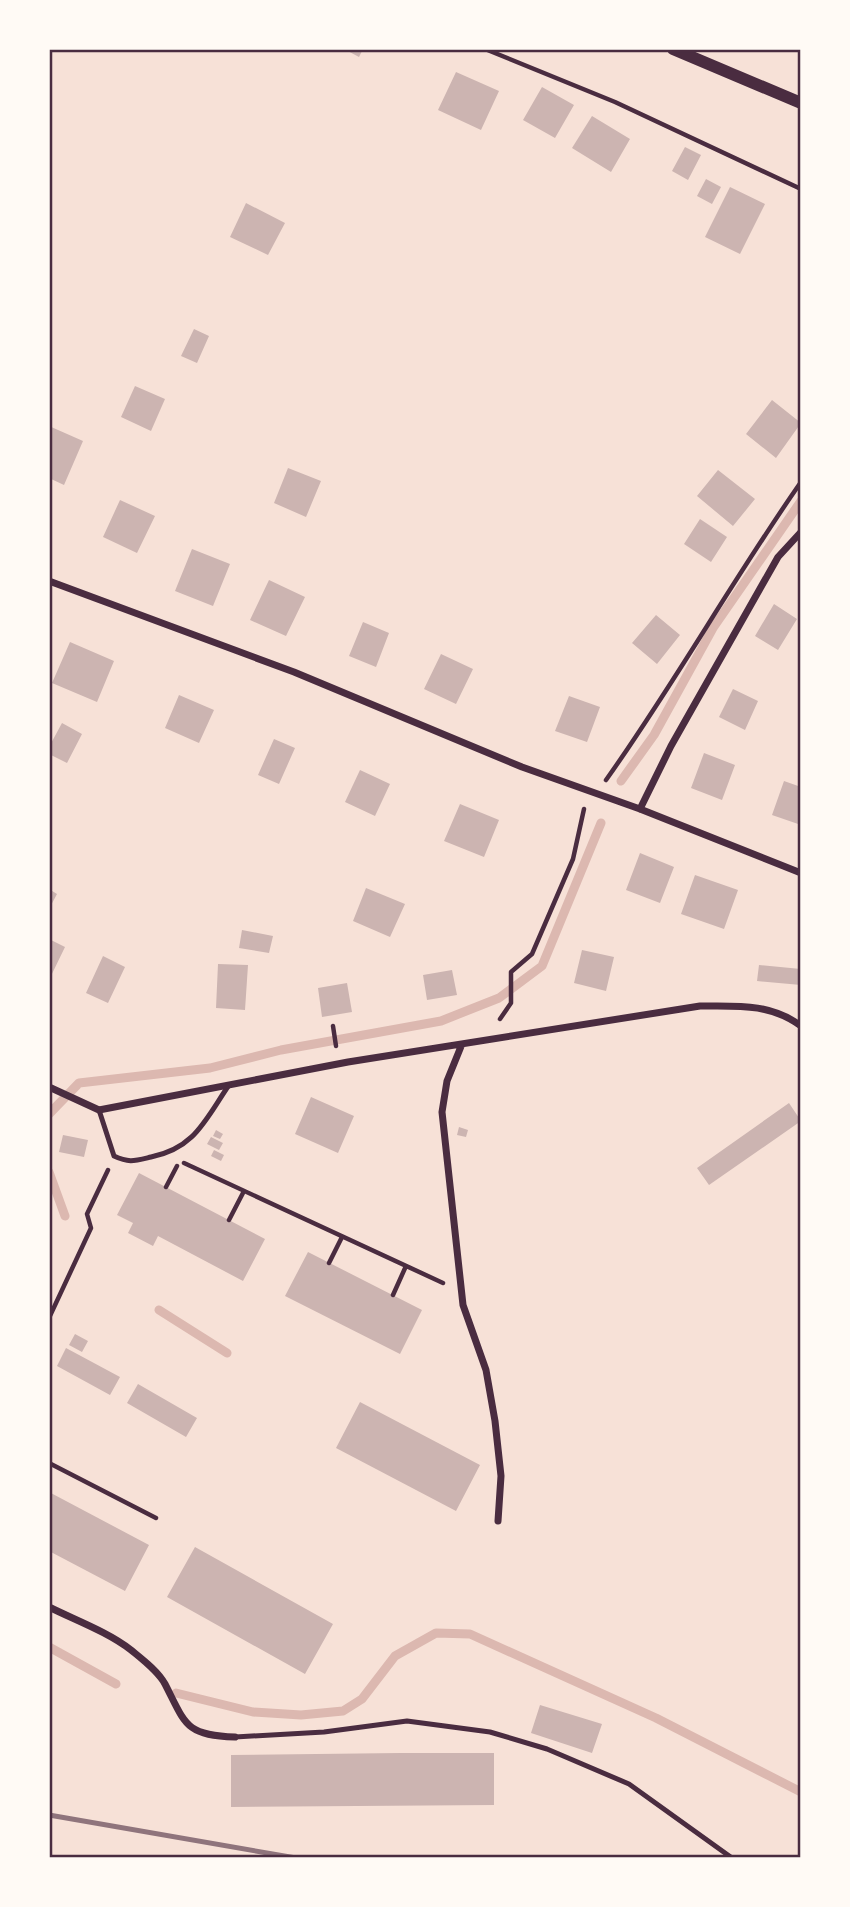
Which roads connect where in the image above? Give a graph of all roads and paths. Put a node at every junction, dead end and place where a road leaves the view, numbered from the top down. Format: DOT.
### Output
graph roads {
  1 [pos="485,49"];
  2 [pos="673,49"];
  3 [pos="801,103"];
  4 [pos="801,189"];
  5 [pos="801,482"];
  6 [pos="801,532"];
  7 [pos="49,581"];
  8 [pos="595,794"];
  9 [pos="640,809"];
  10 [pos="801,873"];
  11 [pos="511,1003"];
  12 [pos="333,1026"];
  13 [pos="801,1026"];
  14 [pos="336,1045"];
  15 [pos="462,1045"];
  16 [pos="229,1085"];
  17 [pos="49,1087"];
  18 [pos="99,1110"];
  19 [pos="114,1156"];
  20 [pos="166,1187"];
  21 [pos="244,1191"];
  22 [pos="229,1220"];
  23 [pos="342,1237"];
  24 [pos="329,1263"];
  25 [pos="406,1266"];
  26 [pos="461,1292"];
  27 [pos="393,1295"];
  28 [pos="49,1318"];
  29 [pos="49,1463"];
  30 [pos="156,1518"];
  31 [pos="498,1521"];
  32 [pos="49,1607"];
  33 [pos="235,1737"];
  34 [pos="732,1858"];
  1 -- 4 [label="path"];
  2 -- 3 [label="street"];
  5 -- 8 [label="path"];
  6 -- 9 [label="street"];
  7 -- 8 [label="street"];
  8 -- 9 [label="street"];
  8 -- 11 [label="path"];
  9 -- 10 [label="street"];
  12 -- 14 [label="path"];
  13 -- 15 [label="street"];
  15 -- 16 [label="street"];
  15 -- 26 [label="street"];
  16 -- 18 [label="street"];
  16 -- 19 [label="lane"];
  17 -- 18 [label="street"];
  18 -- 19 [label="lane"];
  19 -- 28 [label="path"];
  20 -- 21 [label="path"];
  21 -- 22 [label="path"];
  21 -- 23 [label="path"];
  23 -- 24 [label="path"];
  23 -- 25 [label="path"];
  25 -- 26 [label="path"];
  25 -- 27 [label="path"];
  26 -- 31 [label="street"];
  29 -- 30 [label="path"];
  32 -- 33 [label="street"];
  33 -- 34 [label="lane"];
}
